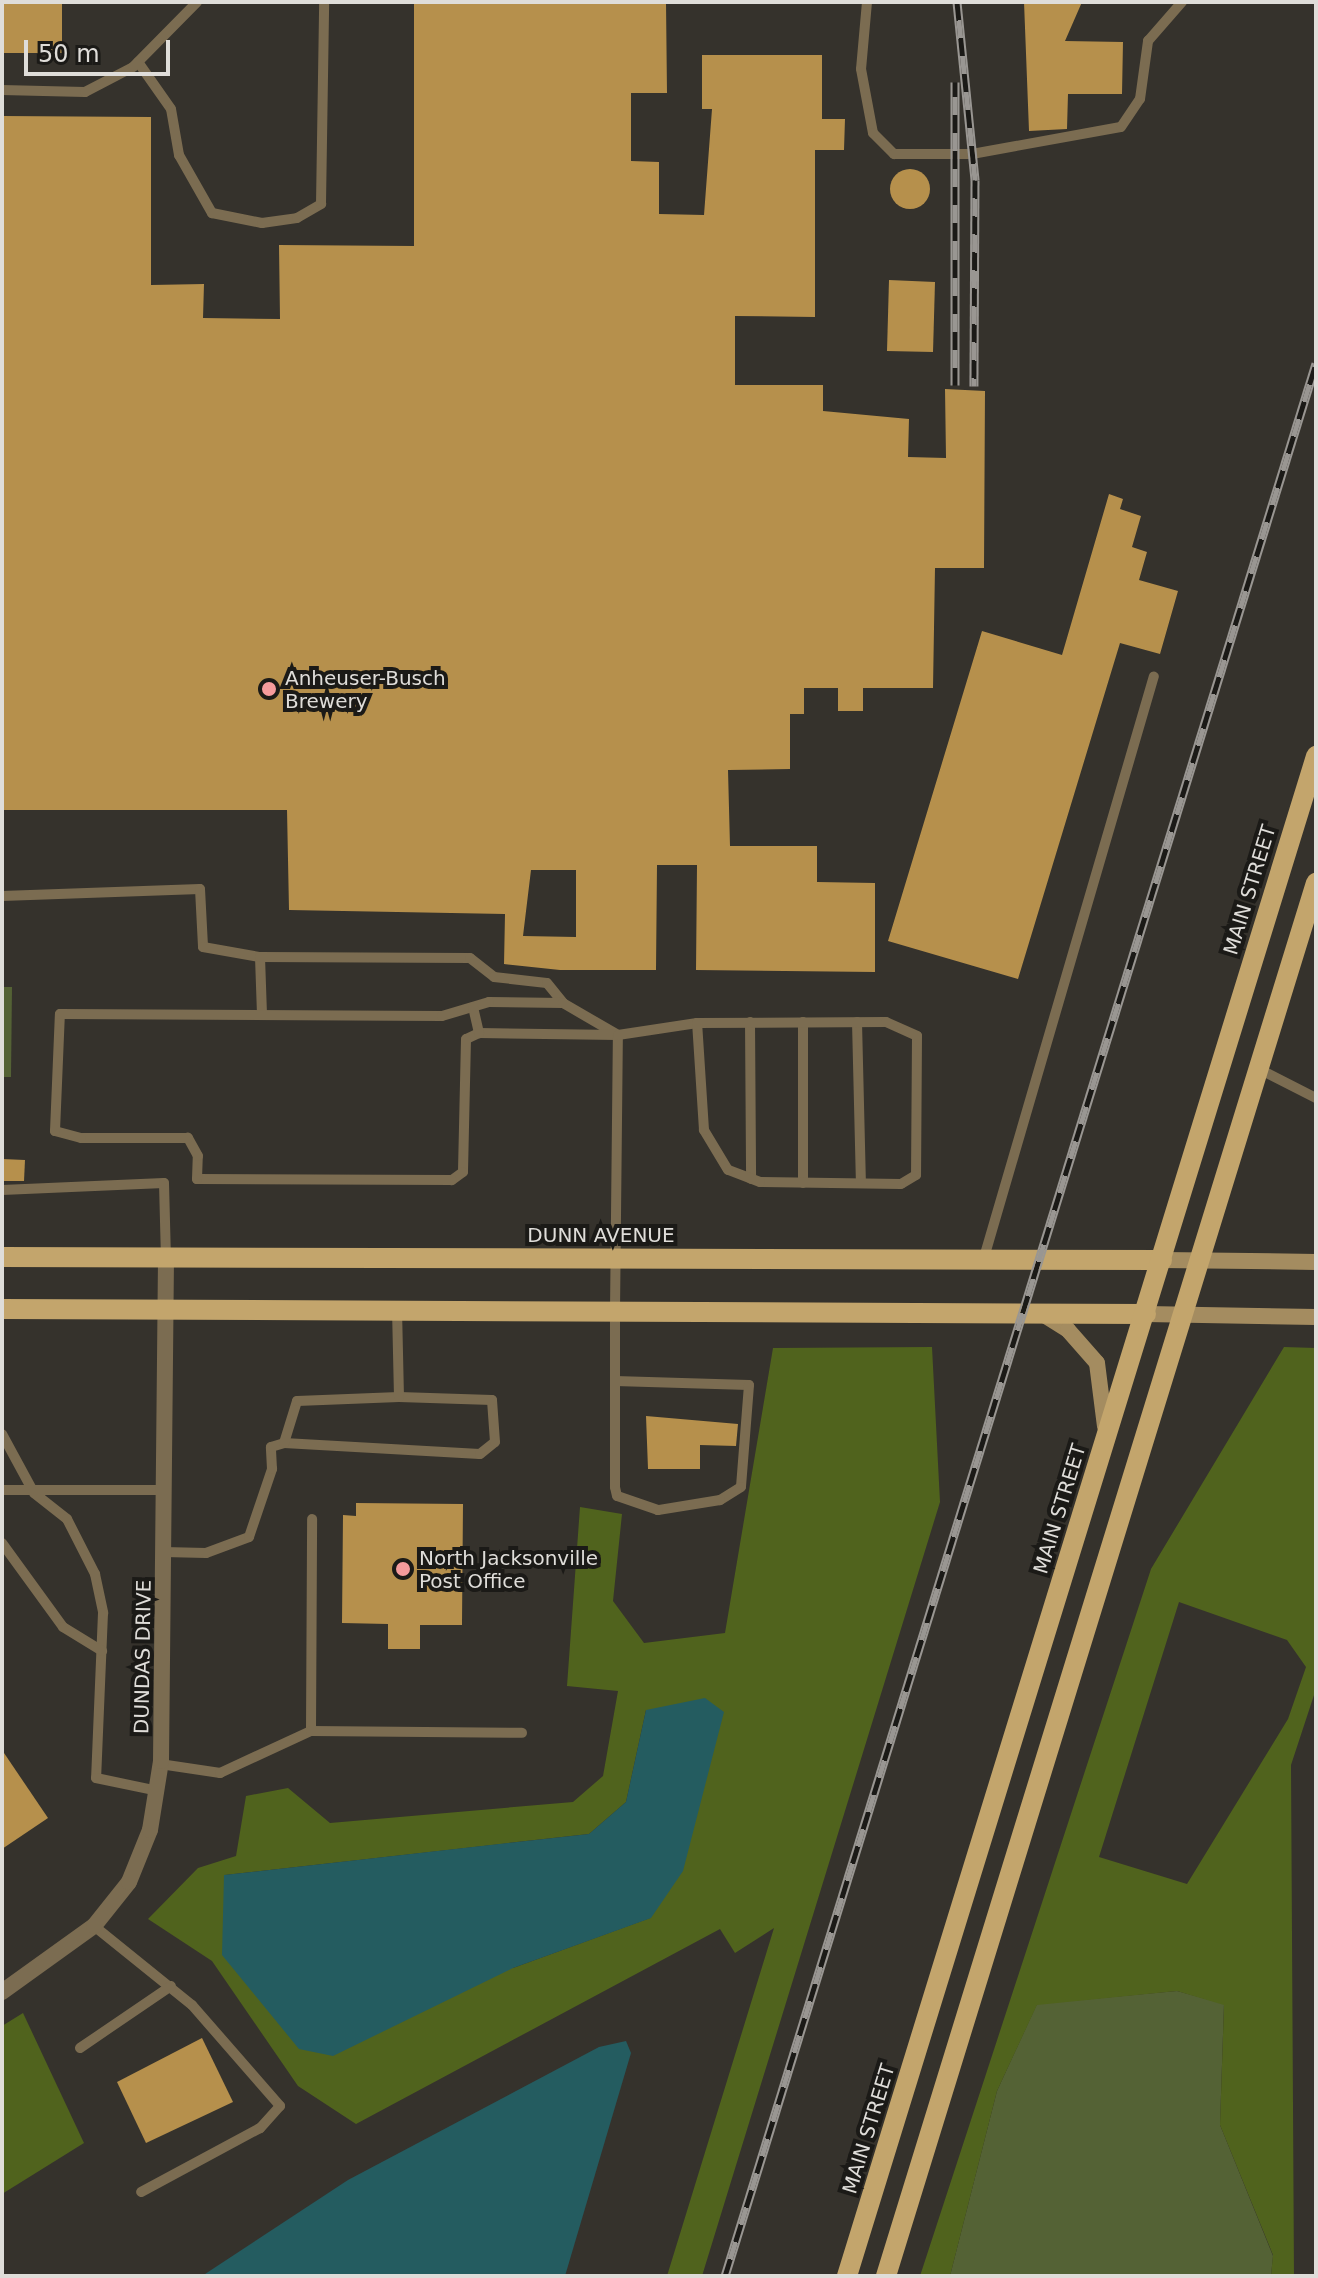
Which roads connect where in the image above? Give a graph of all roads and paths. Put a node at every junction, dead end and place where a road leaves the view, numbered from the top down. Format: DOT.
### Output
graph roads {
  1 [pos="197,2"];
  2 [pos="324,2"];
  3 [pos="867,2"];
  4 [pos="1182,2"];
  5 [pos="138,62"];
  6 [pos="2,90"];
  7 [pos="1154,676"];
  8 [pos="1316,756"];
  9 [pos="1316,883"];
  10 [pos="2,896"];
  11 [pos="1312,912"];
  12 [pos="260,957"];
  13 [pos="563,1003"];
  14 [pos="473,1007"];
  15 [pos="262,1015"];
  16 [pos="750,1022"];
  17 [pos="803,1022"];
  18 [pos="857,1022"];
  19 [pos="697,1023"];
  20 [pos="479,1033"];
  21 [pos="618,1035"];
  22 [pos="1259,1069"];
  23 [pos="1316,1098"];
  24 [pos="751,1179"];
  25 [pos="803,1183"];
  26 [pos="861,1183"];
  27 [pos="2,1190"];
  28 [pos="2,1257"];
  29 [pos="166,1258"];
  30 [pos="616,1260"];
  31 [pos="1162,1260"];
  32 [pos="1200,1260"];
  33 [pos="983,1261"];
  34 [pos="1316,1262"];
  35 [pos="2,1309"];
  36 [pos="166,1309"];
  37 [pos="397,1310"];
  38 [pos="615,1311"];
  39 [pos="1039,1312"];
  40 [pos="1146,1314"];
  41 [pos="1184,1315"];
  42 [pos="1316,1317"];
  43 [pos="615,1381"];
  44 [pos="399,1397"];
  45 [pos="2,1434"];
  46 [pos="284,1443"];
  47 [pos="1106,1444"];
  48 [pos="2,1490"];
  49 [pos="166,1490"];
  50 [pos="34,1493"];
  51 [pos="312,1519"];
  52 [pos="2,1543"];
  53 [pos="164,1552"];
  54 [pos="102,1651"];
  55 [pos="311,1731"];
  56 [pos="522,1733"];
  57 [pos="160,1764"];
  58 [pos="158,1791"];
  59 [pos="94,1926"];
  60 [pos="171,1986"];
  61 [pos="2,1992"];
  62 [pos="80,2048"];
  63 [pos="141,2192"];
  64 [pos="847,2276"];
  65 [pos="886,2276"];
  1 -- 5 [label="lane"];
  2 -- 5 [label="lane"];
  3 -- 4 [label="lane"];
  5 -- 6 [label="lane"];
  7 -- 33 [label="lane"];
  8 -- 31 [label="main road, MAIN STREET"];
  9 -- 11 [label="main road"];
  10 -- 12 [label="lane"];
  11 -- 22 [label="main road"];
  12 -- 13 [label="lane"];
  12 -- 15 [label="lane"];
  13 -- 14 [label="lane"];
  13 -- 21 [label="lane"];
  14 -- 15 [label="lane"];
  14 -- 20 [label="lane"];
  15 -- 20 [label="lane"];
  16 -- 17 [label="lane"];
  16 -- 19 [label="lane"];
  16 -- 24 [label="lane"];
  17 -- 18 [label="lane"];
  17 -- 25 [label="lane"];
  18 -- 26 [label="lane"];
  18 -- 26 [label="lane"];
  19 -- 21 [label="lane"];
  19 -- 24 [label="lane"];
  20 -- 21 [label="lane"];
  21 -- 30 [label="lane"];
  22 -- 23 [label="lane"];
  22 -- 32 [label="main road"];
  24 -- 25 [label="lane"];
  25 -- 26 [label="lane"];
  27 -- 29 [label="lane"];
  28 -- 29 [label="main road, DUNN AVENUE"];
  29 -- 30 [label="main road, DUNN AVENUE"];
  29 -- 36 [label="street, DUNDAS DRIVE"];
  30 -- 33 [label="main road, DUNN AVENUE"];
  30 -- 38 [label="lane"];
  31 -- 32 [label="street, DUNN AVENUE"];
  31 -- 33 [label="main road, DUNN AVENUE"];
  31 -- 40 [label="main road, MAIN STREET"];
  32 -- 34 [label="street, DUNN AVENUE"];
  32 -- 41 [label="main road"];
  35 -- 36 [label="main road"];
  36 -- 37 [label="main road"];
  36 -- 49 [label="street, DUNDAS DRIVE"];
  37 -- 38 [label="main road"];
  37 -- 44 [label="lane"];
  38 -- 39 [label="main road"];
  38 -- 43 [label="lane"];
  39 -- 40 [label="main road"];
  39 -- 47 [label="street"];
  40 -- 41 [label="street"];
  40 -- 47 [label="main road, MAIN STREET"];
  41 -- 42 [label="street"];
  41 -- 65 [label="main road"];
  43 -- 43 [label="lane"];
  44 -- 46 [label="lane"];
  44 -- 46 [label="lane"];
  45 -- 50 [label="lane"];
  46 -- 53 [label="lane"];
  47 -- 64 [label="main road, MAIN STREET"];
  48 -- 50 [label="lane"];
  49 -- 50 [label="lane"];
  49 -- 53 [label="street, DUNDAS DRIVE"];
  50 -- 54 [label="lane"];
  51 -- 55 [label="lane"];
  52 -- 54 [label="lane"];
  53 -- 57 [label="street, DUNDAS DRIVE"];
  54 -- 58 [label="lane"];
  55 -- 56 [label="lane"];
  55 -- 57 [label="lane"];
  57 -- 58 [label="street, DUNDAS DRIVE"];
  58 -- 59 [label="street, DUNDAS DRIVE"];
  59 -- 60 [label="lane"];
  59 -- 61 [label="street, DUNDAS DRIVE"];
  60 -- 62 [label="lane"];
  60 -- 63 [label="lane"];
}
